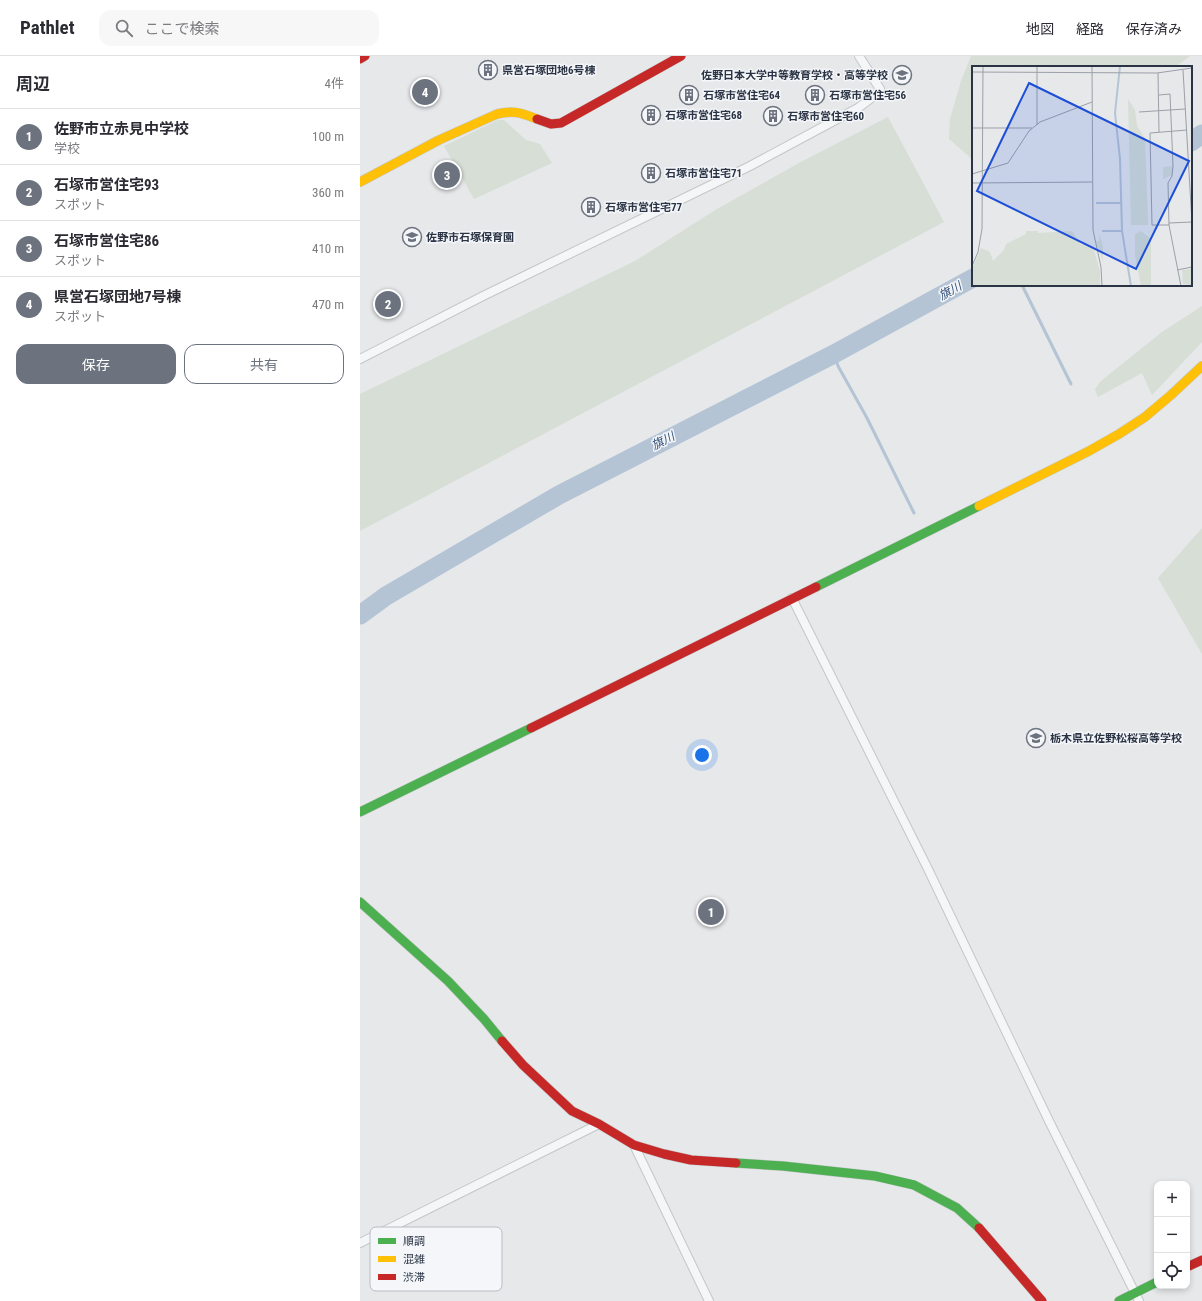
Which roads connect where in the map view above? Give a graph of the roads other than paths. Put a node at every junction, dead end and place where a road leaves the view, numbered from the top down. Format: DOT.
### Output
graph roads {
  1 [pos="365,56"];
  2 [pos="681,56"];
  3 [pos="860,56"];
  4 [pos="360,58"];
  5 [pos="360,182"];
  6 [pos="360,359"];
  7 [pos="1202,366"];
  8 [pos="792,598"];
  9 [pos="360,812"];
  10 [pos="360,902"];
  11 [pos="599,1124"];
  12 [pos="634,1145"];
  13 [pos="392,1227"];
  14 [pos="370,1238"];
  15 [pos="360,1243"];
  16 [pos="1202,1260"];
  17 [pos="1190,1266"];
  18 [pos="1154,1284"];
  19 [pos="1137,1297"];
  20 [pos="709,1301"];
  21 [pos="1042,1301"];
  22 [pos="1119,1301"];
  1 -- 4 [label="street"];
  2 -- 5 [label="street"];
  3 -- 6 [label="street"];
  7 -- 8 [label="street"];
  8 -- 9 [label="street"];
  8 -- 19 [label="street"];
  10 -- 11 [label="street"];
  11 -- 12 [label="street"];
  11 -- 13 [label="street"];
  12 -- 20 [label="street"];
  12 -- 21 [label="street"];
  14 -- 15 [label="street"];
  16 -- 17 [label="street"];
  18 -- 19 [label="street"];
  19 -- 22 [label="street"];
}
